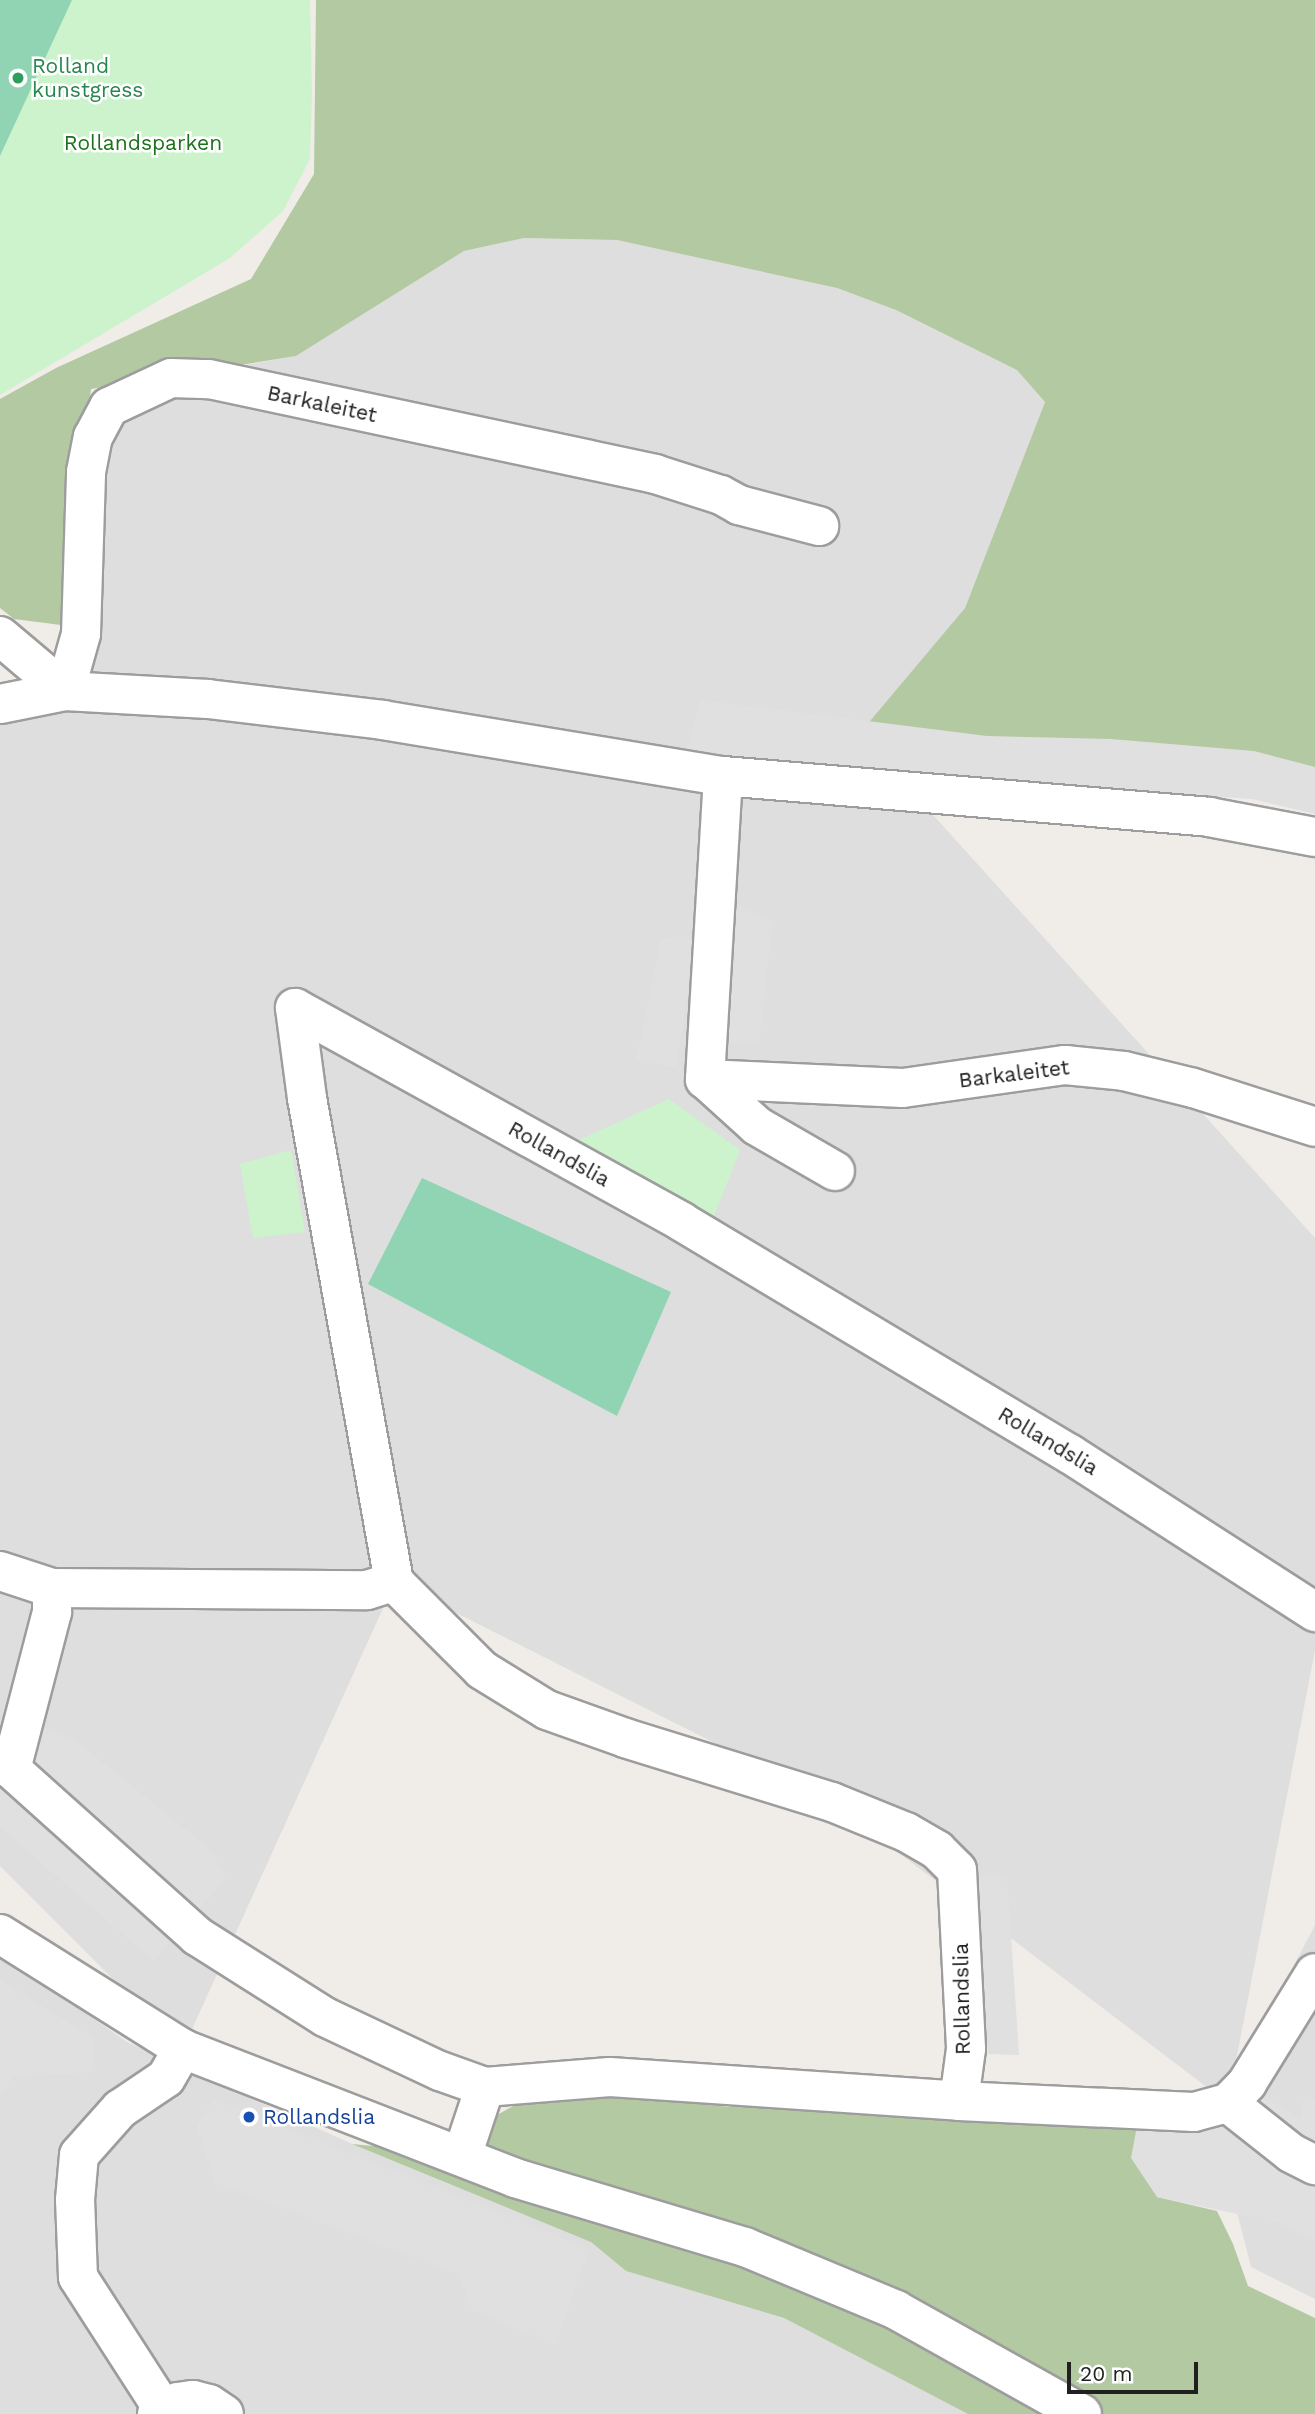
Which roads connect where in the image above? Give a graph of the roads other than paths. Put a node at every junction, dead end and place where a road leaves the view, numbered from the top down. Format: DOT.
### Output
graph roads {
  1 [pos="819,526"];
  2 [pos="0,636"];
  3 [pos="65,691"];
  4 [pos="0,704"];
  5 [pos="723,776"];
  6 [pos="1315,836"];
  7 [pos="705,1079"];
  8 [pos="1315,1127"];
  9 [pos="835,1171"];
  10 [pos="0,1571"];
  11 [pos="394,1582"];
  12 [pos="51,1588"];
  13 [pos="1315,1612"];
  14 [pos="0,1934"];
  15 [pos="1315,1973"];
  16 [pos="183,2049"];
  17 [pos="485,2087"];
  18 [pos="960,2101"];
  19 [pos="1228,2103"];
  20 [pos="462,2156"];
  21 [pos="1315,2165"];
  22 [pos="160,2411"];
  23 [pos="224,2414"];
  24 [pos="1082,2414"];
  1 -- 3 [label="street, Barkaleitet"];
  2 -- 3 [label="street"];
  3 -- 4 [label="street"];
  3 -- 5 [label="street"];
  5 -- 6 [label="street"];
  5 -- 7 [label="street"];
  7 -- 8 [label="street, Barkaleitet"];
  7 -- 9 [label="street"];
  10 -- 12 [label="street"];
  11 -- 12 [label="street"];
  11 -- 13 [label="street, Rollandslia"];
  11 -- 18 [label="street, Rollandslia"];
  12 -- 17 [label="street"];
  14 -- 16 [label="street"];
  15 -- 19 [label="street"];
  16 -- 20 [label="street"];
  16 -- 22 [label="street"];
  17 -- 18 [label="street"];
  17 -- 20 [label="street"];
  18 -- 19 [label="street"];
  19 -- 21 [label="street"];
  20 -- 24 [label="street"];
  22 -- 23 [label="street"];
}
